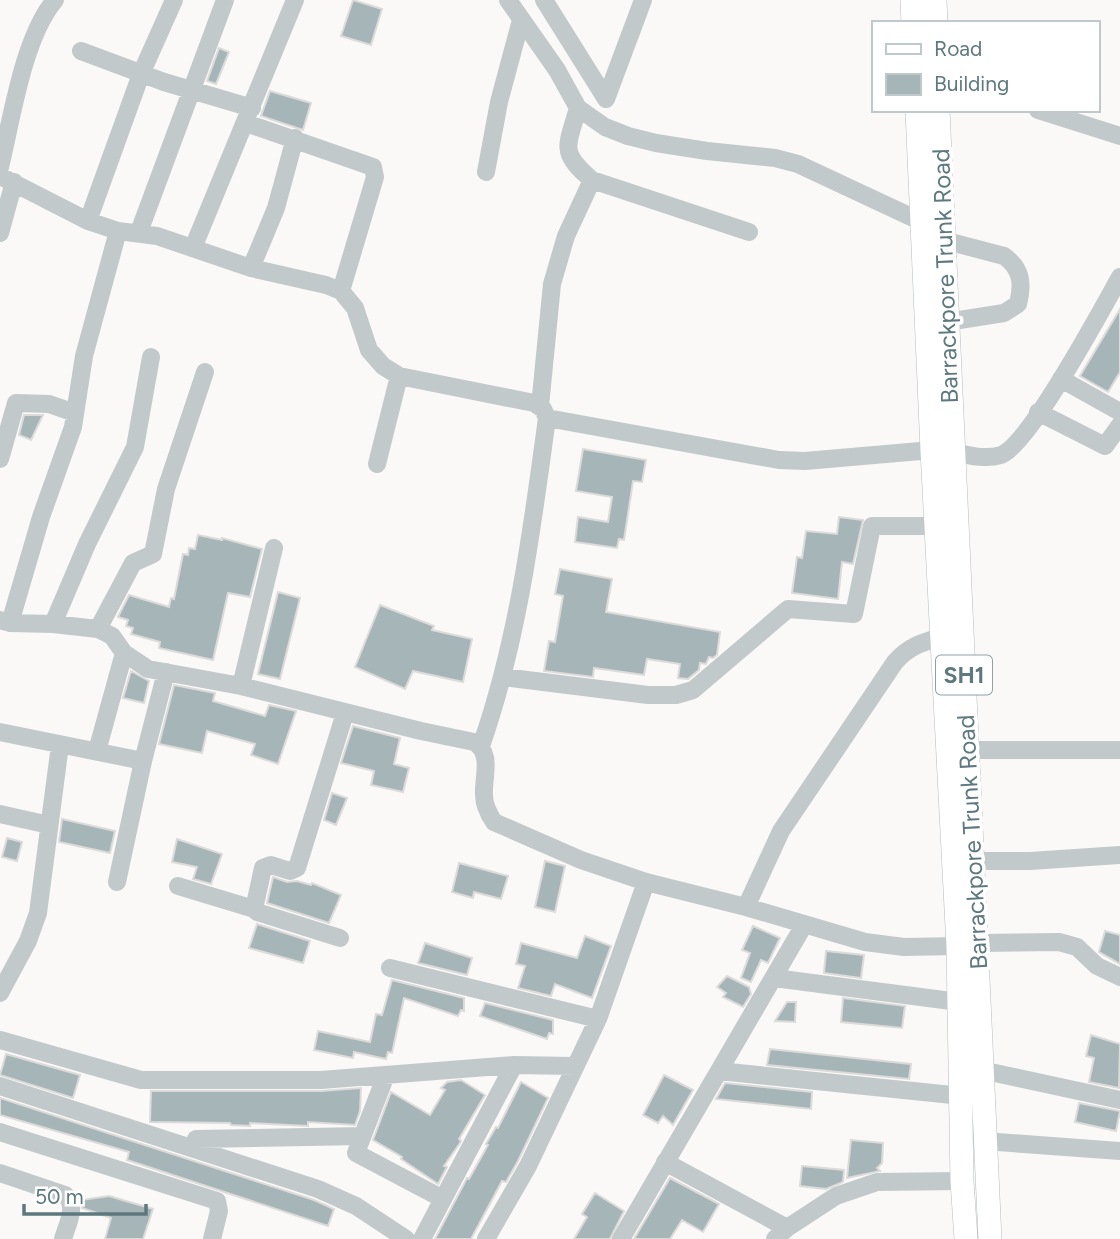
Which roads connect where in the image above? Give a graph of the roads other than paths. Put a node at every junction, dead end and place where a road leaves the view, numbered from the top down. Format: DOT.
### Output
graph roads {
  1 [pos="55,0"];
  2 [pos="174,0"];
  3 [pos="225,0"];
  4 [pos="295,0"];
  5 [pos="508,0"];
  6 [pos="544,0"];
  7 [pos="643,0"];
  8 [pos="912,0"];
  9 [pos="935,0"];
  10 [pos="520,20"];
  11 [pos="913,21"];
  12 [pos="936,21"];
  13 [pos="81,51"];
  14 [pos="141,74"];
  15 [pos="190,90"];
  16 [pos="578,108"];
  17 [pos="917,112"];
  18 [pos="938,112"];
  19 [pos="1044,112"];
  20 [pos="249,116"];
  21 [pos="1120,136"];
  22 [pos="295,138"];
  23 [pos="0,167"];
  24 [pos="486,172"];
  25 [pos="7,179"];
  26 [pos="592,180"];
  27 [pos="88,221"];
  28 [pos="922,222"];
  29 [pos="118,231"];
  30 [pos="139,232"];
  31 [pos="749,232"];
  32 [pos="0,233"];
  33 [pos="943,240"];
  34 [pos="193,248"];
  35 [pos="251,268"];
  36 [pos="1120,276"];
  37 [pos="341,291"];
  38 [pos="947,322"];
  39 [pos="151,356"];
  40 [pos="205,372"];
  41 [pos="399,376"];
  42 [pos="1061,379"];
  43 [pos="544,412"];
  44 [pos="1038,412"];
  45 [pos="1120,412"];
  46 [pos="75,414"];
  47 [pos="1120,425"];
  48 [pos="942,451"];
  49 [pos="0,459"];
  50 [pos="377,464"];
  51 [pos="936,526"];
  52 [pos="275,548"];
  53 [pos="5,622"];
  54 [pos="53,624"];
  55 [pos="98,629"];
  56 [pos="942,637"];
  57 [pos="124,653"];
  58 [pos="166,672"];
  59 [pos="503,677"];
  60 [pos="241,686"];
  61 [pos="345,712"];
  62 [pos="0,732"];
  63 [pos="60,745"];
  64 [pos="481,746"];
  65 [pos="967,750"];
  66 [pos="97,751"];
  67 [pos="1120,751"];
  68 [pos="143,761"];
  69 [pos="0,814"];
  70 [pos="49,825"];
  71 [pos="1120,855"];
  72 [pos="973,861"];
  73 [pos="117,881"];
  74 [pos="646,882"];
  75 [pos="178,886"];
  76 [pos="746,907"];
  77 [pos="254,909"];
  78 [pos="804,925"];
  79 [pos="340,938"];
  80 [pos="968,944"];
  81 [pos="390,968"];
  82 [pos="1120,977"];
  83 [pos="774,978"];
  84 [pos="0,993"];
  85 [pos="959,1002"];
  86 [pos="598,1019"];
  87 [pos="0,1040"];
  88 [pos="514,1065"];
  89 [pos="575,1066"];
  90 [pos="981,1070"];
  91 [pos="719,1071"];
  92 [pos="386,1075"];
  93 [pos="0,1086"];
  94 [pos="962,1096"];
  95 [pos="1120,1100"];
  96 [pos="0,1132"];
  97 [pos="362,1136"];
  98 [pos="196,1139"];
  99 [pos="984,1142"];
  100 [pos="1120,1151"];
  101 [pos="665,1162"];
  102 [pos="0,1173"];
  103 [pos="962,1181"];
  104 [pos="443,1199"];
  105 [pos="781,1233"];
  106 [pos="63,1239"];
  107 [pos="212,1239"];
  108 [pos="406,1239"];
  109 [pos="422,1239"];
  110 [pos="486,1239"];
  111 [pos="621,1239"];
  112 [pos="966,1239"];
  113 [pos="990,1239"];
  1 -- 23 [label="street"];
  2 -- 14 [label="street"];
  3 -- 15 [label="street"];
  4 -- 20 [label="street"];
  5 -- 10 [label="street"];
  6 -- 7 [label="street"];
  8 -- 11 [label="main road"];
  9 -- 12 [label="main road"];
  10 -- 16 [label="street"];
  10 -- 24 [label="street"];
  13 -- 14 [label="street"];
  14 -- 15 [label="street"];
  14 -- 27 [label="street"];
  15 -- 20 [label="street"];
  15 -- 30 [label="street"];
  16 -- 26 [label="street"];
  16 -- 28 [label="street"];
  17 -- 28 [label="main road, Barrackpore Trunk Road / SH1"];
  18 -- 33 [label="main road, Barrackpore Trunk Road / SH1"];
  19 -- 21 [label="street"];
  20 -- 22 [label="street"];
  20 -- 34 [label="street"];
  22 -- 35 [label="street"];
  22 -- 37 [label="street"];
  25 -- 27 [label="street"];
  25 -- 32 [label="street"];
  26 -- 31 [label="street"];
  26 -- 43 [label="street"];
  27 -- 29 [label="street"];
  28 -- 48 [label="main road, Barrackpore Trunk Road / SH1"];
  29 -- 30 [label="street"];
  29 -- 46 [label="street"];
  30 -- 34 [label="street"];
  33 -- 38 [label="main road, Barrackpore Trunk Road / SH1"];
  33 -- 38 [label="street"];
  34 -- 35 [label="street"];
  35 -- 37 [label="street"];
  36 -- 42 [label="street"];
  37 -- 41 [label="street"];
  38 -- 48 [label="main road, Barrackpore Trunk Road / SH1"];
  39 -- 54 [label="street"];
  40 -- 55 [label="street"];
  41 -- 43 [label="street"];
  41 -- 50 [label="street"];
  42 -- 44 [label="street"];
  42 -- 45 [label="street"];
  43 -- 48 [label="street"];
  43 -- 59 [label="street"];
  44 -- 47 [label="street"];
  44 -- 48 [label="street"];
  46 -- 49 [label="street"];
  46 -- 53 [label="street"];
  48 -- 51 [label="main road, Barrackpore Trunk Road / SH1"];
  48 -- 65 [label="main road, Barrackpore Trunk Road / SH1"];
  51 -- 56 [label="main road, Barrackpore Trunk Road / SH1"];
  51 -- 59 [label="street"];
  52 -- 60 [label="street"];
  53 -- 54 [label="street"];
  54 -- 55 [label="street"];
  55 -- 57 [label="street"];
  56 -- 76 [label="street"];
  56 -- 80 [label="main road, Barrackpore Trunk Road / SH1"];
  57 -- 58 [label="street"];
  57 -- 66 [label="street"];
  58 -- 60 [label="street"];
  58 -- 68 [label="street"];
  59 -- 64 [label="street"];
  60 -- 61 [label="street"];
  61 -- 64 [label="street"];
  61 -- 77 [label="street"];
  62 -- 63 [label="street"];
  63 -- 66 [label="street"];
  63 -- 70 [label="street"];
  64 -- 74 [label="street"];
  65 -- 67 [label="street"];
  65 -- 72 [label="main road, Barrackpore Trunk Road / SH1"];
  66 -- 68 [label="street"];
  68 -- 73 [label="street"];
  69 -- 70 [label="street"];
  70 -- 84 [label="street"];
  71 -- 72 [label="street"];
  72 -- 80 [label="main road, Barrackpore Trunk Road / SH1"];
  74 -- 76 [label="street"];
  74 -- 86 [label="street"];
  75 -- 77 [label="street"];
  76 -- 78 [label="street"];
  77 -- 79 [label="street"];
  78 -- 80 [label="street"];
  78 -- 83 [label="street"];
  80 -- 82 [label="street"];
  80 -- 85 [label="main road, Barrackpore Trunk Road / SH1"];
  80 -- 90 [label="main road, Barrackpore Trunk Road / SH1"];
  81 -- 86 [label="street"];
  83 -- 85 [label="street"];
  83 -- 91 [label="street"];
  85 -- 94 [label="main road, Barrackpore Trunk Road / SH1"];
  86 -- 89 [label="street"];
  87 -- 92 [label="street"];
  88 -- 89 [label="street"];
  88 -- 92 [label="street"];
  88 -- 104 [label="street"];
  89 -- 110 [label="street"];
  90 -- 95 [label="street"];
  90 -- 99 [label="main road, Barrackpore Trunk Road / SH1"];
  91 -- 94 [label="street"];
  91 -- 101 [label="street"];
  92 -- 97 [label="street"];
  93 -- 108 [label="street"];
  94 -- 103 [label="main road, Barrackpore Trunk Road / SH1"];
  96 -- 107 [label="street"];
  97 -- 98 [label="street"];
  97 -- 104 [label="street"];
  99 -- 100 [label="street"];
  99 -- 113 [label="main road, Barrackpore Trunk Road / SH1"];
  101 -- 105 [label="street"];
  101 -- 111 [label="street"];
  102 -- 106 [label="street"];
  103 -- 105 [label="street"];
  103 -- 112 [label="main road, Barrackpore Trunk Road / SH1"];
  104 -- 109 [label="street"];
}
